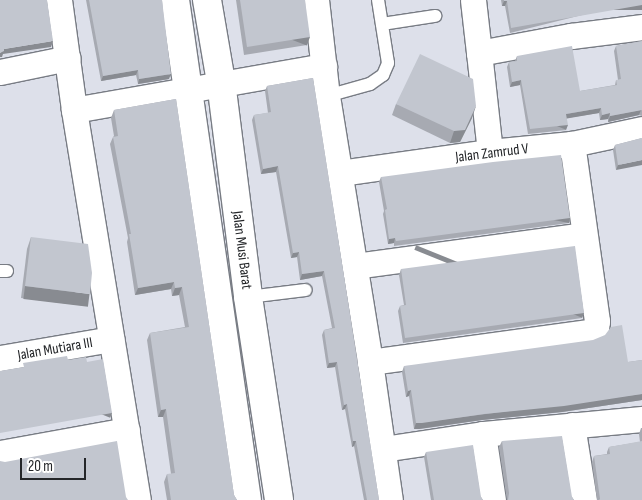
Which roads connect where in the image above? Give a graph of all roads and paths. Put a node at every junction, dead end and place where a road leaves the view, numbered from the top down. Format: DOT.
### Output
graph roads {
  1 [pos="59,0"];
  2 [pos="175,0"];
  3 [pos="207,0"];
  4 [pos="316,0"];
  5 [pos="378,0"];
  6 [pos="473,0"];
  7 [pos="435,16"];
  8 [pos="382,24"];
  9 [pos="642,27"];
  10 [pos="479,53"];
  11 [pos="68,58"];
  12 [pos="324,66"];
  13 [pos="0,72"];
  14 [pos="222,82"];
  15 [pos="189,89"];
  16 [pos="328,96"];
  17 [pos="74,110"];
  18 [pos="642,129"];
  19 [pos="572,144"];
  20 [pos="490,152"];
  21 [pos="340,173"];
  22 [pos="584,235"];
  23 [pos="355,266"];
  24 [pos="306,290"];
  25 [pos="248,297"];
  26 [pos="111,339"];
  27 [pos="0,358"];
  28 [pos="370,362"];
  29 [pos="642,418"];
  30 [pos="572,425"];
  31 [pos="126,430"];
  32 [pos="483,434"];
  33 [pos="382,450"];
  34 [pos="0,453"];
  35 [pos="138,500"];
  36 [pos="247,500"];
  37 [pos="279,500"];
  38 [pos="390,500"];
  39 [pos="493,500"];
  40 [pos="584,500"];
  1 -- 11 [label="street"];
  2 -- 15 [label="street, Jalan Musi Barat"];
  3 -- 14 [label="street, Jalan Musi Barat"];
  4 -- 12 [label="street"];
  5 -- 8 [label="lane"];
  6 -- 10 [label="street"];
  7 -- 8 [label="lane"];
  8 -- 16 [label="lane"];
  9 -- 10 [label="street"];
  10 -- 20 [label="street"];
  11 -- 13 [label="street"];
  11 -- 17 [label="street"];
  12 -- 14 [label="street"];
  12 -- 16 [label="street"];
  14 -- 15 [label="street"];
  14 -- 25 [label="street, Jalan Musi Barat"];
  15 -- 17 [label="street"];
  15 -- 36 [label="street, Jalan Musi Barat"];
  16 -- 21 [label="street"];
  17 -- 26 [label="street"];
  18 -- 19 [label="street, Jalan Zamrud V"];
  19 -- 20 [label="street, Jalan Zamrud V"];
  19 -- 22 [label="street"];
  20 -- 21 [label="street, Jalan Zamrud V"];
  21 -- 23 [label="street"];
  22 -- 23 [label="street"];
  22 -- 28 [label="street"];
  23 -- 28 [label="street"];
  24 -- 25 [label="lane"];
  25 -- 37 [label="street, Jalan Musi Barat"];
  26 -- 27 [label="street, Jalan Mutiara III"];
  26 -- 31 [label="street"];
  28 -- 33 [label="street"];
  29 -- 30 [label="street"];
  30 -- 32 [label="street"];
  30 -- 40 [label="street"];
  31 -- 34 [label="street"];
  31 -- 35 [label="street"];
  32 -- 33 [label="street"];
  32 -- 39 [label="street"];
  33 -- 38 [label="street"];
}
